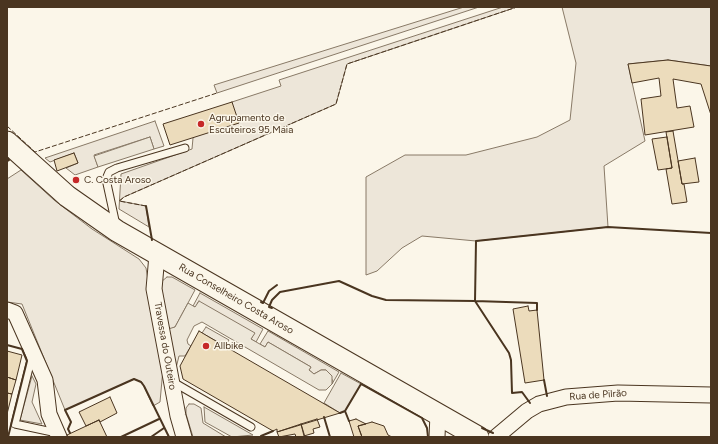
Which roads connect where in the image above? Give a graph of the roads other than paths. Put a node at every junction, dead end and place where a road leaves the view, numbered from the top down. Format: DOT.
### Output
graph roads {
  1 [pos="7,142"];
  2 [pos="185,148"];
  3 [pos="117,231"];
  4 [pos="157,255"];
  5 [pos="7,310"];
  6 [pos="33,352"];
  7 [pos="171,381"];
  8 [pos="711,395"];
  9 [pos="438,414"];
  10 [pos="251,428"];
  11 [pos="58,435"];
  12 [pos="184,437"];
  13 [pos="437,437"];
  14 [pos="478,437"];
  15 [pos="496,437"];
  1 -- 3 [label="main road, Rua Conselheiro Costa Aroso"];
  2 -- 3 [label="lane"];
  3 -- 4 [label="main road, Rua Conselheiro Costa Aroso"];
  4 -- 7 [label="street, Travessa do Outeiro"];
  4 -- 9 [label="main road, Rua Conselheiro Costa Aroso"];
  5 -- 6 [label="street"];
  6 -- 11 [label="street"];
  6 -- 11 [label="lane"];
  7 -- 10 [label="lane"];
  7 -- 12 [label="street, Travessa do Outeiro"];
  8 -- 15 [label="street, Rua de Pilrão"];
  9 -- 13 [label="street"];
  9 -- 14 [label="main road, Rua Conselheiro Costa Aroso"];
}
